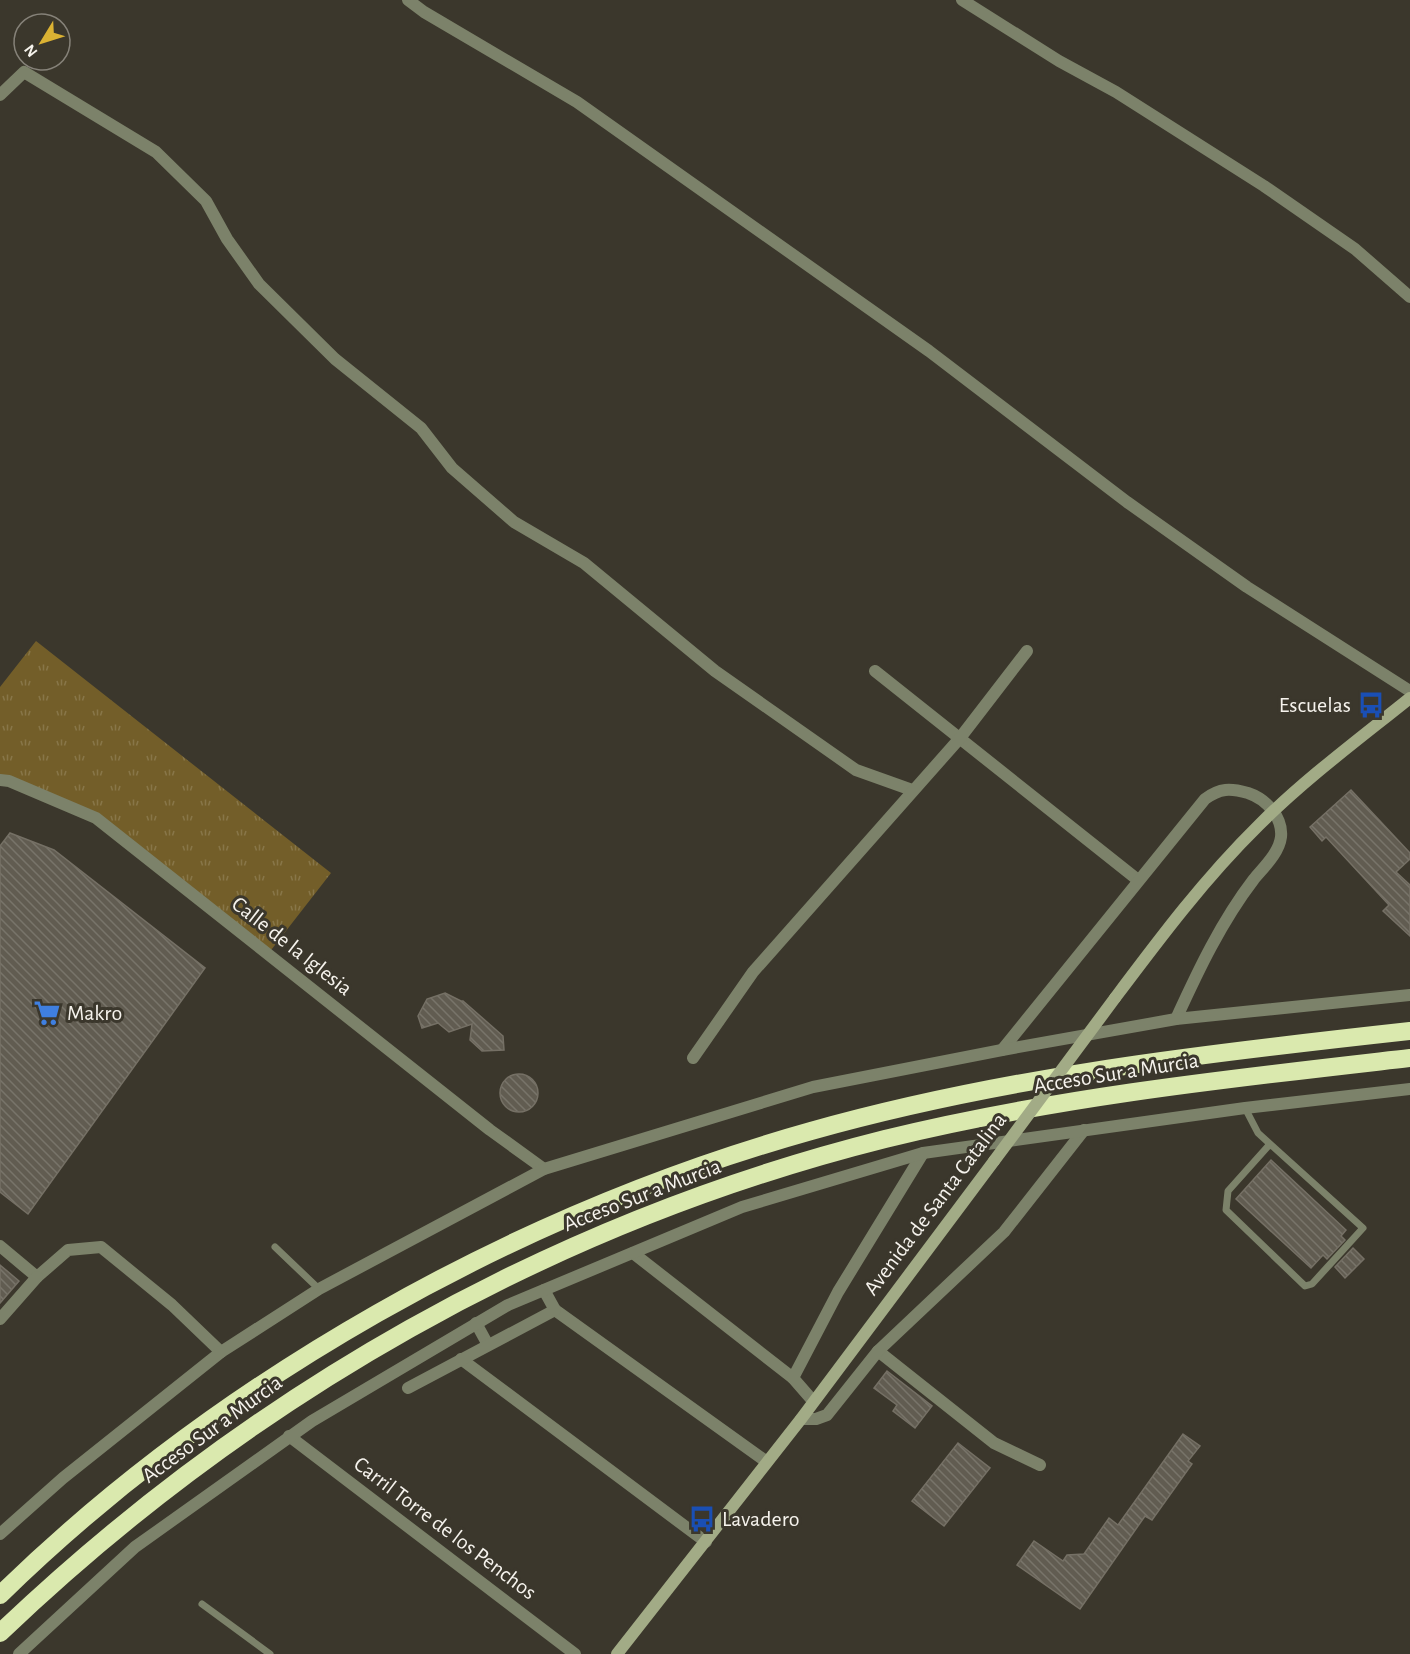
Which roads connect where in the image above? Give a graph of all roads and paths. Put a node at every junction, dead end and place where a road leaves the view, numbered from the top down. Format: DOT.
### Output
graph roads {
  1 [pos="408,0"];
  2 [pos="962,0"];
  3 [pos="0,95"];
  4 [pos="1410,297"];
  5 [pos="1027,651"];
  6 [pos="875,671"];
  7 [pos="1410,691"];
  8 [pos="1410,698"];
  9 [pos="960,738"];
  10 [pos="0,780"];
  11 [pos="912,790"];
  12 [pos="1274,811"];
  13 [pos="1138,880"];
  14 [pos="1410,995"];
  15 [pos="1176,1019"];
  16 [pos="1410,1031"];
  17 [pos="1002,1050"];
  18 [pos="693,1058"];
  19 [pos="1410,1058"];
  20 [pos="1410,1089"];
  21 [pos="1245,1108"];
  22 [pos="1084,1130"];
  23 [pos="1270,1144"];
  24 [pos="923,1153"];
  25 [pos="544,1169"];
  26 [pos="0,1246"];
  27 [pos="275,1247"];
  28 [pos="633,1253"];
  29 [pos="37,1277"];
  30 [pos="319,1289"];
  31 [pos="544,1290"];
  32 [pos="555,1310"];
  33 [pos="0,1319"];
  34 [pos="476,1323"];
  35 [pos="488,1345"];
  36 [pos="878,1351"];
  37 [pos="220,1352"];
  38 [pos="461,1359"];
  39 [pos="793,1378"];
  40 [pos="408,1388"];
  41 [pos="813,1401"];
  42 [pos="801,1419"];
  43 [pos="289,1436"];
  44 [pos="767,1462"];
  45 [pos="1040,1465"];
  46 [pos="0,1534"];
  47 [pos="706,1542"];
  48 [pos="0,1595"];
  49 [pos="202,1604"];
  50 [pos="0,1634"];
  51 [pos="19,1654"];
  52 [pos="270,1654"];
  53 [pos="575,1654"];
  54 [pos="617,1654"];
  1 -- 7 [label="street"];
  2 -- 4 [label="street"];
  3 -- 11 [label="street"];
  5 -- 9 [label="street"];
  6 -- 9 [label="street"];
  8 -- 12 [label="main road, Avenida de Santa Catalina"];
  9 -- 11 [label="street"];
  9 -- 13 [label="street"];
  10 -- 25 [label="street, Calle de la Iglesia"];
  11 -- 18 [label="street"];
  12 -- 13 [label="street"];
  12 -- 15 [label="street"];
  12 -- 41 [label="main road, Avenida de Santa Catalina, bridge"];
  13 -- 17 [label="street"];
  14 -- 15 [label="street"];
  15 -- 17 [label="street"];
  16 -- 48 [label="highway, Acceso Sur a Murcia"];
  17 -- 25 [label="street"];
  19 -- 50 [label="highway, Acceso Sur a Murcia"];
  20 -- 21 [label="street"];
  21 -- 22 [label="street"];
  21 -- 23 [label="lane"];
  22 -- 24 [label="street"];
  22 -- 36 [label="street"];
  23 -- 23 [label="lane"];
  24 -- 28 [label="street"];
  24 -- 39 [label="street"];
  25 -- 30 [label="street"];
  26 -- 29 [label="street"];
  27 -- 30 [label="lane"];
  28 -- 31 [label="street"];
  28 -- 39 [label="street"];
  29 -- 33 [label="street"];
  29 -- 37 [label="street"];
  30 -- 37 [label="street"];
  31 -- 32 [label="street"];
  31 -- 34 [label="street"];
  32 -- 35 [label="street"];
  32 -- 44 [label="street"];
  34 -- 35 [label="street"];
  34 -- 43 [label="street"];
  35 -- 38 [label="street"];
  36 -- 42 [label="street"];
  36 -- 45 [label="street"];
  37 -- 46 [label="street"];
  38 -- 40 [label="street"];
  38 -- 47 [label="street"];
  39 -- 41 [label="street"];
  41 -- 42 [label="main road, Avenida de Santa Catalina"];
  42 -- 44 [label="main road, Avenida de Santa Catalina"];
  43 -- 51 [label="street"];
  43 -- 53 [label="street, Carril Torre de los Penchos"];
  44 -- 47 [label="main road, Avenida de Santa Catalina"];
  47 -- 54 [label="main road, Avenida de Santa Catalina"];
  49 -- 52 [label="lane"];
}
